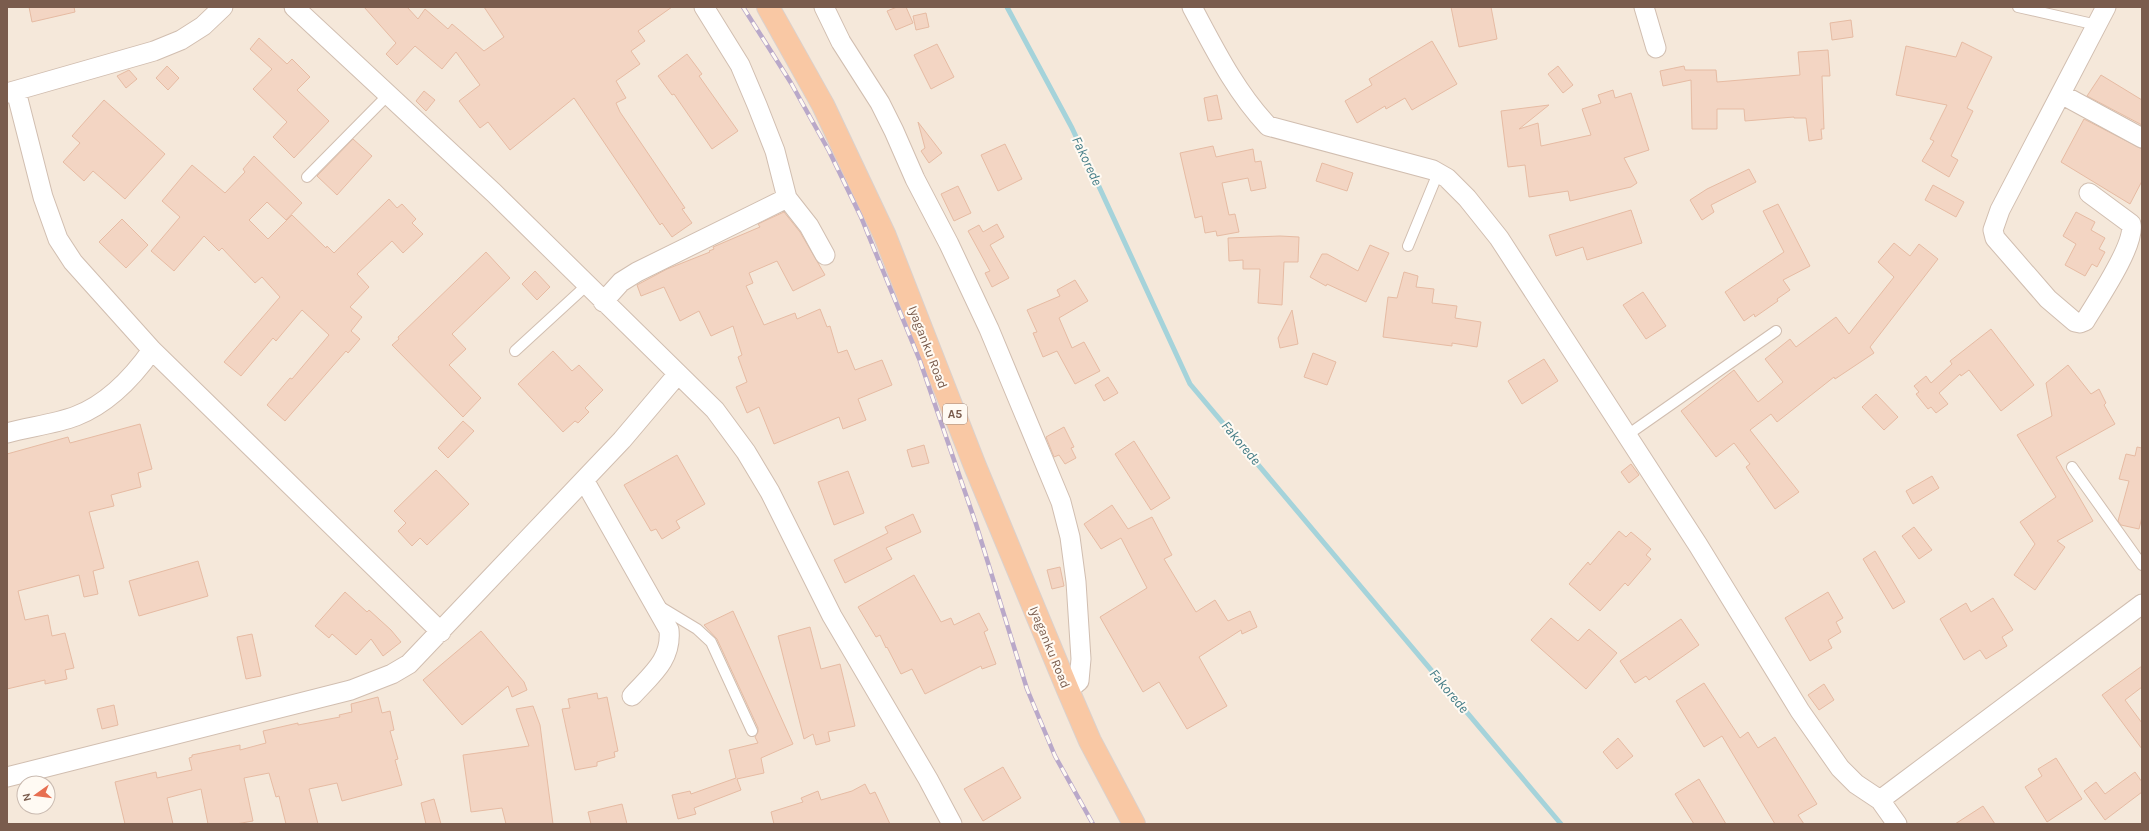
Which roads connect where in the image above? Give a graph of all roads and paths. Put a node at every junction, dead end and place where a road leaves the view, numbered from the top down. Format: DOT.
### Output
graph roads {
  1 [pos="223,7"];
  2 [pos="294,7"];
  3 [pos="704,7"];
  4 [pos="768,7"];
  5 [pos="824,7"];
  6 [pos="1192,7"];
  7 [pos="1644,7"];
  8 [pos="2018,7"];
  9 [pos="2106,7"];
  10 [pos="2043,10"];
  11 [pos="2097,25"];
  12 [pos="1656,48"];
  13 [pos="12,92"];
  14 [pos="2061,94"];
  15 [pos="388,95"];
  16 [pos="2142,138"];
  17 [pos="1438,173"];
  18 [pos="307,177"];
  19 [pos="2089,193"];
  20 [pos="787,198"];
  21 [pos="1408,246"];
  22 [pos="825,254"];
  23 [pos="587,285"];
  24 [pos="603,302"];
  25 [pos="1776,331"];
  26 [pos="152,350"];
  27 [pos="515,351"];
  28 [pos="677,376"];
  29 [pos="7,433"];
  30 [pos="1626,436"];
  31 [pos="2072,467"];
  32 [pos="584,480"];
  33 [pos="2142,565"];
  34 [pos="656,604"];
  35 [pos="2142,604"];
  36 [pos="441,632"];
  37 [pos="1068,690"];
  38 [pos="632,696"];
  39 [pos="752,732"];
  40 [pos="7,777"];
  41 [pos="1880,800"];
  42 [pos="952,824"];
  43 [pos="1134,824"];
  44 [pos="1897,824"];
  1 -- 13 [label="street"];
  2 -- 15 [label="street"];
  3 -- 20 [label="street"];
  4 -- 37 [label="highway, Iyaganku Road / A5"];
  5 -- 37 [label="street"];
  6 -- 17 [label="street"];
  7 -- 12 [label="street"];
  8 -- 10 [label="lane"];
  9 -- 11 [label="street"];
  10 -- 11 [label="lane"];
  11 -- 14 [label="street"];
  13 -- 26 [label="street"];
  14 -- 16 [label="street"];
  14 -- 19 [label="street"];
  15 -- 18 [label="lane"];
  15 -- 23 [label="street"];
  17 -- 21 [label="lane"];
  17 -- 30 [label="street"];
  20 -- 22 [label="street"];
  20 -- 24 [label="street"];
  23 -- 24 [label="street"];
  23 -- 27 [label="lane"];
  24 -- 28 [label="street"];
  25 -- 30 [label="lane"];
  26 -- 29 [label="street"];
  26 -- 36 [label="street"];
  28 -- 32 [label="street"];
  28 -- 42 [label="street"];
  30 -- 41 [label="street"];
  31 -- 33 [label="lane"];
  32 -- 34 [label="street"];
  32 -- 36 [label="street"];
  34 -- 38 [label="street"];
  34 -- 39 [label="lane"];
  35 -- 41 [label="street"];
  36 -- 40 [label="street"];
  37 -- 43 [label="highway, Iyaganku Road / A5"];
  41 -- 44 [label="street"];
}
